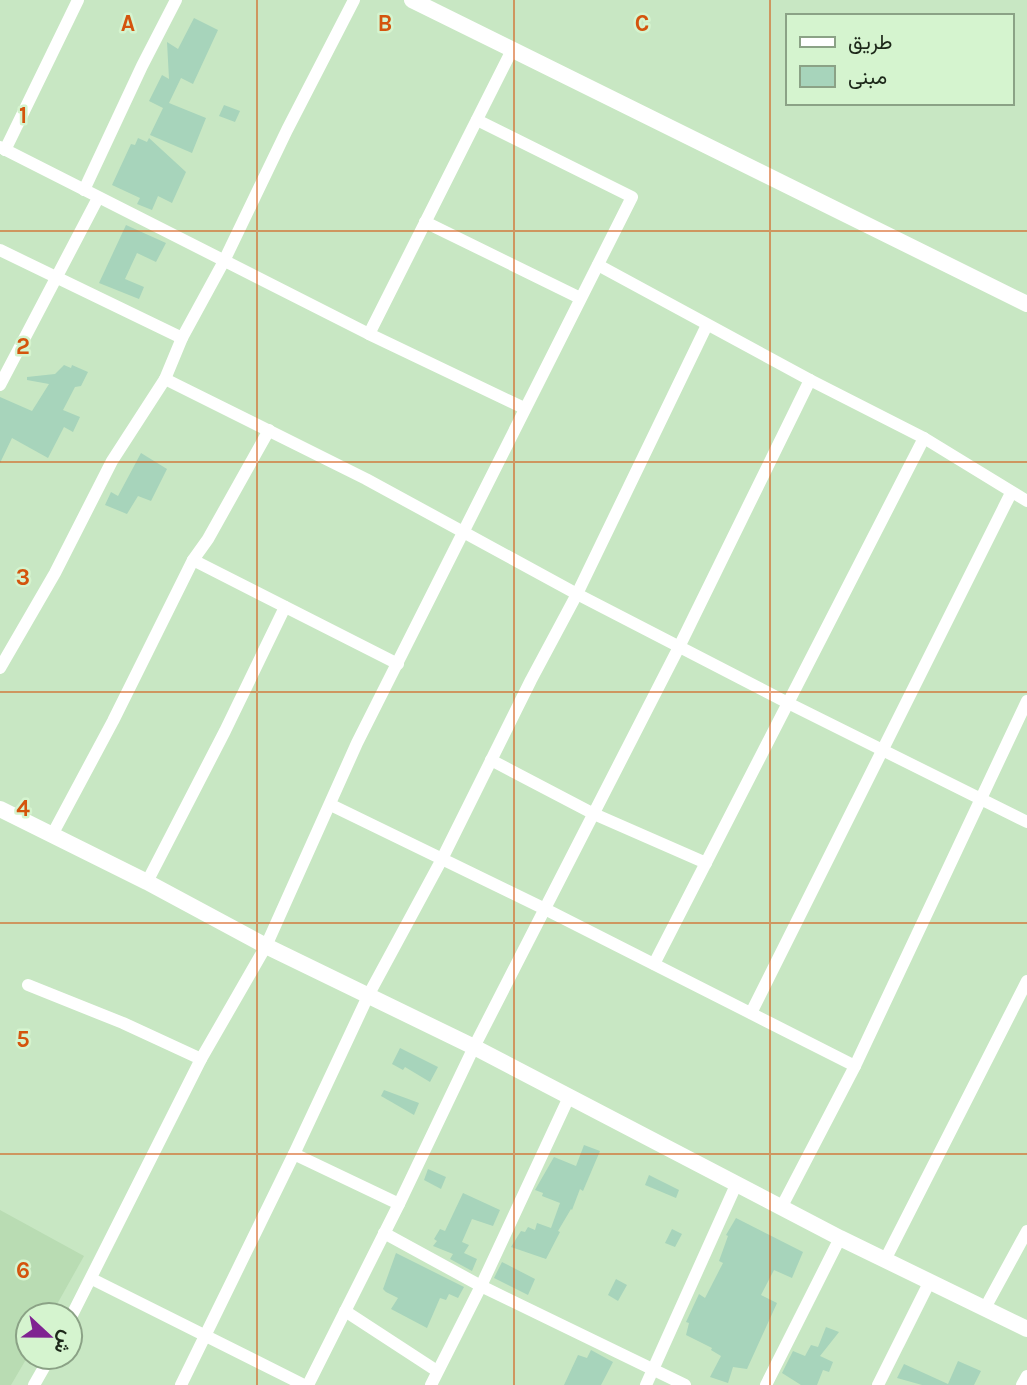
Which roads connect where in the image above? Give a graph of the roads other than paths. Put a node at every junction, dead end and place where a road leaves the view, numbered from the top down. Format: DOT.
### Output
graph roads {
  1 [pos="78,0"];
  2 [pos="176,0"];
  3 [pos="354,0"];
  4 [pos="412,0"];
  5 [pos="512,50"];
  6 [pos="477,120"];
  7 [pos="2,149"];
  8 [pos="84,190"];
  9 [pos="98,198"];
  10 [pos="425,222"];
  11 [pos="0,250"];
  12 [pos="224,261"];
  13 [pos="598,265"];
  14 [pos="57,276"];
  15 [pos="580,298"];
  16 [pos="1027,304"];
  17 [pos="707,325"];
  18 [pos="369,334"];
  19 [pos="182,338"];
  20 [pos="164,379"];
  21 [pos="810,380"];
  22 [pos="0,385"];
  23 [pos="524,408"];
  24 [pos="269,430"];
  25 [pos="924,438"];
  26 [pos="1011,493"];
  27 [pos="1027,501"];
  28 [pos="463,531"];
  29 [pos="193,560"];
  30 [pos="577,594"];
  31 [pos="285,607"];
  32 [pos="679,646"];
  33 [pos="4,650"];
  34 [pos="398,664"];
  35 [pos="0,668"];
  36 [pos="1027,701"];
  37 [pos="788,704"];
  38 [pos="882,751"];
  39 [pos="491,761"];
  40 [pos="980,798"];
  41 [pos="331,805"];
  42 [pos="0,809"];
  43 [pos="594,814"];
  44 [pos="1027,822"];
  45 [pos="52,835"];
  46 [pos="442,859"];
  47 [pos="706,863"];
  48 [pos="147,883"];
  49 [pos="545,909"];
  50 [pos="266,946"];
  51 [pos="654,964"];
  52 [pos="1027,981"];
  53 [pos="28,985"];
  54 [pos="369,994"];
  55 [pos="751,1013"];
  56 [pos="474,1047"];
  57 [pos="201,1059"];
  58 [pos="855,1066"];
  59 [pos="569,1097"];
  60 [pos="294,1154"];
  61 [pos="736,1185"];
  62 [pos="399,1204"];
  63 [pos="781,1208"];
  64 [pos="1027,1231"];
  65 [pos="384,1233"];
  66 [pos="840,1238"];
  67 [pos="886,1258"];
  68 [pos="92,1279"];
  69 [pos="930,1281"];
  70 [pos="481,1286"];
  71 [pos="80,1301"];
  72 [pos="985,1308"];
  73 [pos="345,1311"];
  74 [pos="1027,1329"];
  75 [pos="205,1335"];
  76 [pos="655,1368"];
  77 [pos="437,1371"];
  78 [pos="1027,1376"];
  79 [pos="181,1385"];
  80 [pos="306,1385"];
  81 [pos="431,1385"];
  82 [pos="646,1385"];
  83 [pos="685,1385"];
  84 [pos="766,1385"];
  85 [pos="878,1385"];
  86 [pos="1022,1385"];
  1 -- 7 [label="street"];
  2 -- 8 [label="street"];
  3 -- 12 [label="street"];
  4 -- 5 [label="street"];
  5 -- 6 [label="street"];
  5 -- 16 [label="street"];
  6 -- 10 [label="street"];
  6 -- 13 [label="street"];
  7 -- 8 [label="street"];
  8 -- 9 [label="street"];
  9 -- 12 [label="street"];
  9 -- 14 [label="street"];
  10 -- 15 [label="street"];
  10 -- 18 [label="street"];
  11 -- 14 [label="street"];
  12 -- 18 [label="street"];
  12 -- 19 [label="street"];
  13 -- 15 [label="street"];
  13 -- 17 [label="street"];
  14 -- 19 [label="street"];
  14 -- 22 [label="street"];
  15 -- 23 [label="street"];
  17 -- 21 [label="street"];
  17 -- 30 [label="street"];
  18 -- 23 [label="street"];
  19 -- 20 [label="street"];
  20 -- 24 [label="street"];
  20 -- 33 [label="street"];
  21 -- 25 [label="street"];
  21 -- 32 [label="street"];
  23 -- 28 [label="street"];
  24 -- 28 [label="street"];
  24 -- 29 [label="street"];
  25 -- 26 [label="street"];
  25 -- 37 [label="street"];
  26 -- 27 [label="street"];
  26 -- 38 [label="street"];
  28 -- 30 [label="street"];
  28 -- 34 [label="street"];
  29 -- 31 [label="street"];
  29 -- 45 [label="street"];
  30 -- 32 [label="street"];
  30 -- 39 [label="street"];
  31 -- 34 [label="street"];
  31 -- 48 [label="street"];
  32 -- 37 [label="street"];
  32 -- 43 [label="street"];
  33 -- 35 [label="street"];
  34 -- 41 [label="street"];
  36 -- 40 [label="street"];
  37 -- 38 [label="street"];
  37 -- 47 [label="street"];
  38 -- 40 [label="street"];
  38 -- 55 [label="street"];
  39 -- 43 [label="street"];
  39 -- 46 [label="street"];
  40 -- 44 [label="street"];
  40 -- 58 [label="street"];
  41 -- 46 [label="street"];
  41 -- 50 [label="street"];
  42 -- 45 [label="street"];
  43 -- 47 [label="street"];
  43 -- 49 [label="street"];
  45 -- 48 [label="street"];
  46 -- 49 [label="street"];
  46 -- 54 [label="street"];
  47 -- 51 [label="street"];
  48 -- 50 [label="street"];
  49 -- 51 [label="street"];
  49 -- 56 [label="street"];
  50 -- 54 [label="street"];
  50 -- 57 [label="street"];
  51 -- 55 [label="street"];
  52 -- 67 [label="street"];
  53 -- 57 [label="street"];
  54 -- 56 [label="street"];
  54 -- 60 [label="street"];
  55 -- 58 [label="street"];
  56 -- 59 [label="street"];
  56 -- 62 [label="street"];
  57 -- 68 [label="street"];
  58 -- 63 [label="street"];
  59 -- 61 [label="street"];
  59 -- 70 [label="street"];
  60 -- 62 [label="street"];
  60 -- 75 [label="street"];
  61 -- 63 [label="street"];
  61 -- 76 [label="street"];
  62 -- 65 [label="street"];
  63 -- 66 [label="street"];
  64 -- 72 [label="street"];
  65 -- 70 [label="street"];
  65 -- 73 [label="street"];
  66 -- 67 [label="street"];
  66 -- 84 [label="street"];
  67 -- 69 [label="street"];
  68 -- 71 [label="street"];
  68 -- 75 [label="street"];
  69 -- 72 [label="street"];
  69 -- 85 [label="street"];
  70 -- 76 [label="street"];
  70 -- 77 [label="street"];
  72 -- 74 [label="street"];
  73 -- 77 [label="street"];
  73 -- 80 [label="street"];
  75 -- 79 [label="street"];
  75 -- 80 [label="street"];
  76 -- 82 [label="street"];
  76 -- 83 [label="street"];
  77 -- 81 [label="street"];
  78 -- 86 [label="street"];
}
